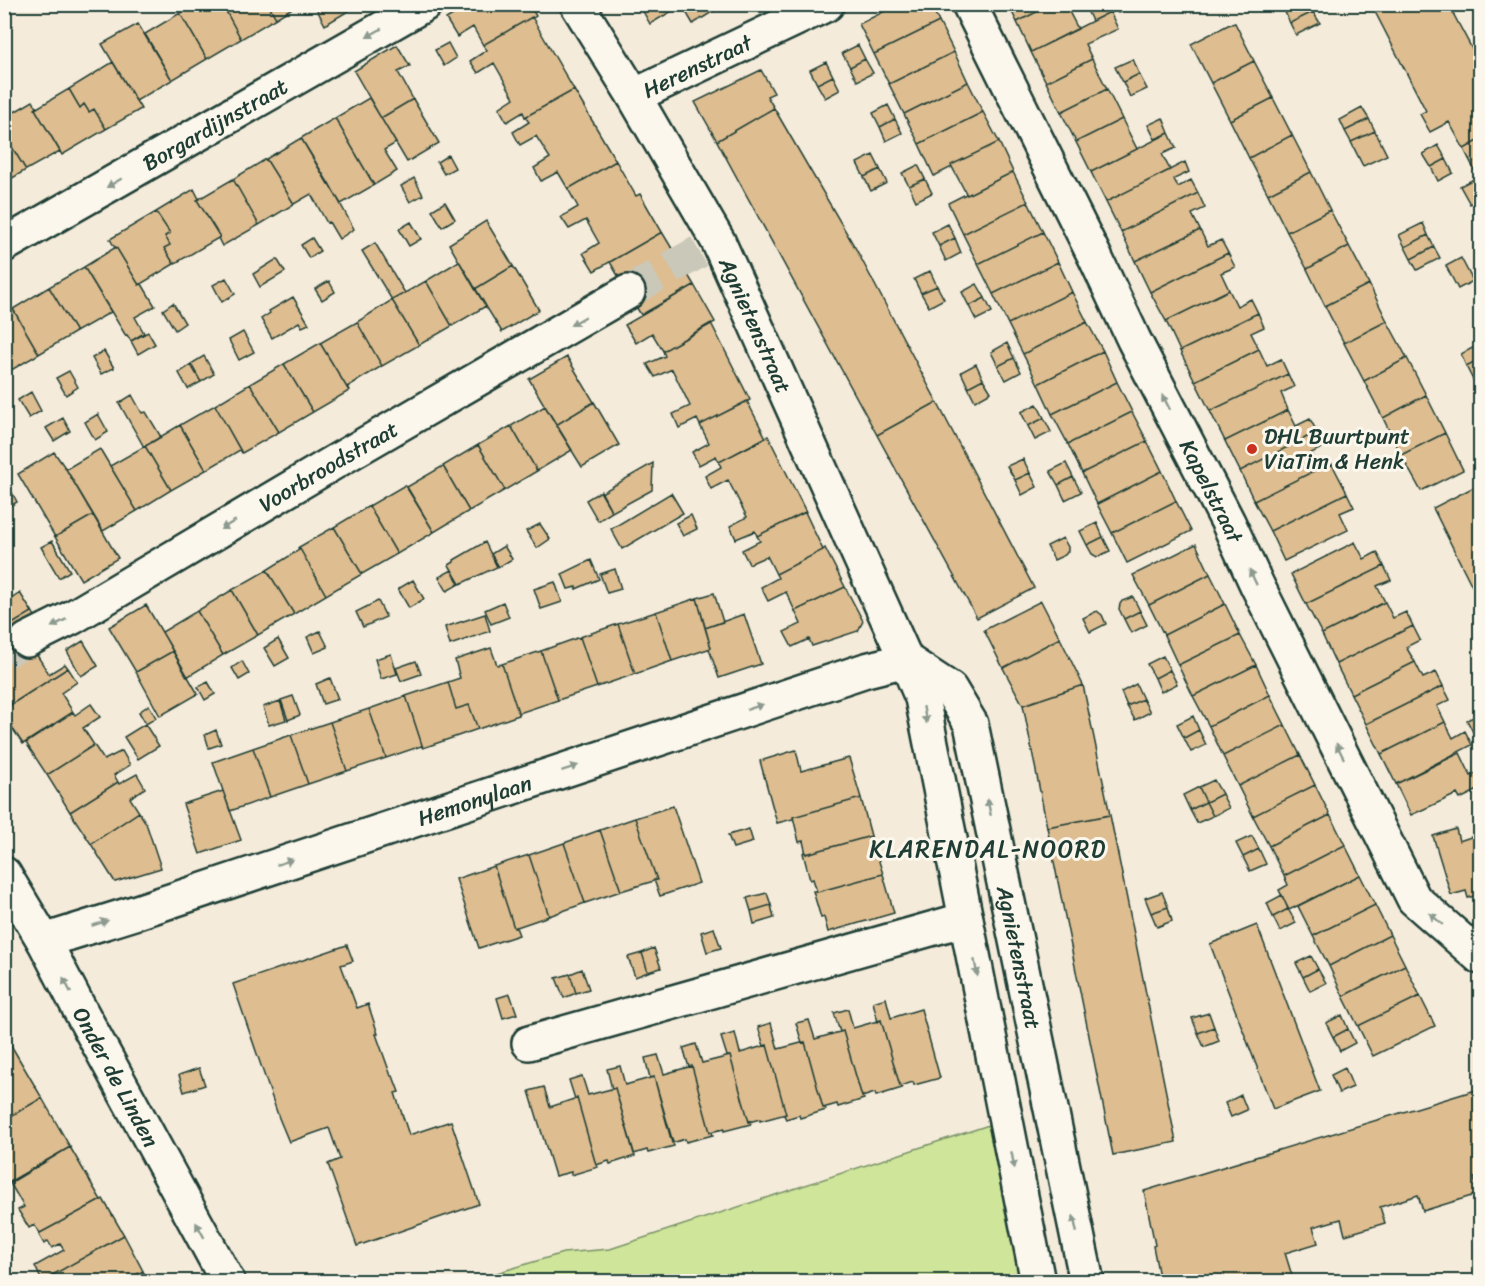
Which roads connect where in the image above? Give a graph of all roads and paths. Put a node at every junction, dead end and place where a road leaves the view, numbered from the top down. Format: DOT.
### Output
graph roads {
  1 [pos="425,4"];
  2 [pos="577,4"];
  3 [pos="827,4"];
  4 [pos="969,4"];
  5 [pos="634,96"];
  6 [pos="4,245"];
  7 [pos="628,292"];
  8 [pos="27,640"];
  9 [pos="906,660"];
  10 [pos="4,874"];
  11 [pos="966,919"];
  12 [pos="44,941"];
  13 [pos="1480,957"];
  14 [pos="529,1043"];
  15 [pos="228,1281"];
  16 [pos="1038,1281"];
  17 [pos="1087,1281"];
  1 -- 6 [label="street, Borgardijnstraat, one-way"];
  2 -- 5 [label="street, Agnietenstraat"];
  3 -- 5 [label="street, Herenstraat"];
  13 -- 4 [label="street, Kapelstraat, one-way"];
  5 -- 9 [label="street, Agnietenstraat"];
  7 -- 8 [label="street, Voorbroodstraat, one-way"];
  9 -- 11 [label="street, Agnietenstraat, one-way"];
  12 -- 9 [label="street, Hemonylaan, one-way"];
  17 -- 9 [label="street, Agnietenstraat, one-way"];
  10 -- 12 [label="street, Onder de Linden"];
  11 -- 14 [label="street, Agnietenstraat"];
  11 -- 16 [label="street, Agnietenstraat, one-way"];
  15 -- 12 [label="street, Onder de Linden, one-way"];
}
